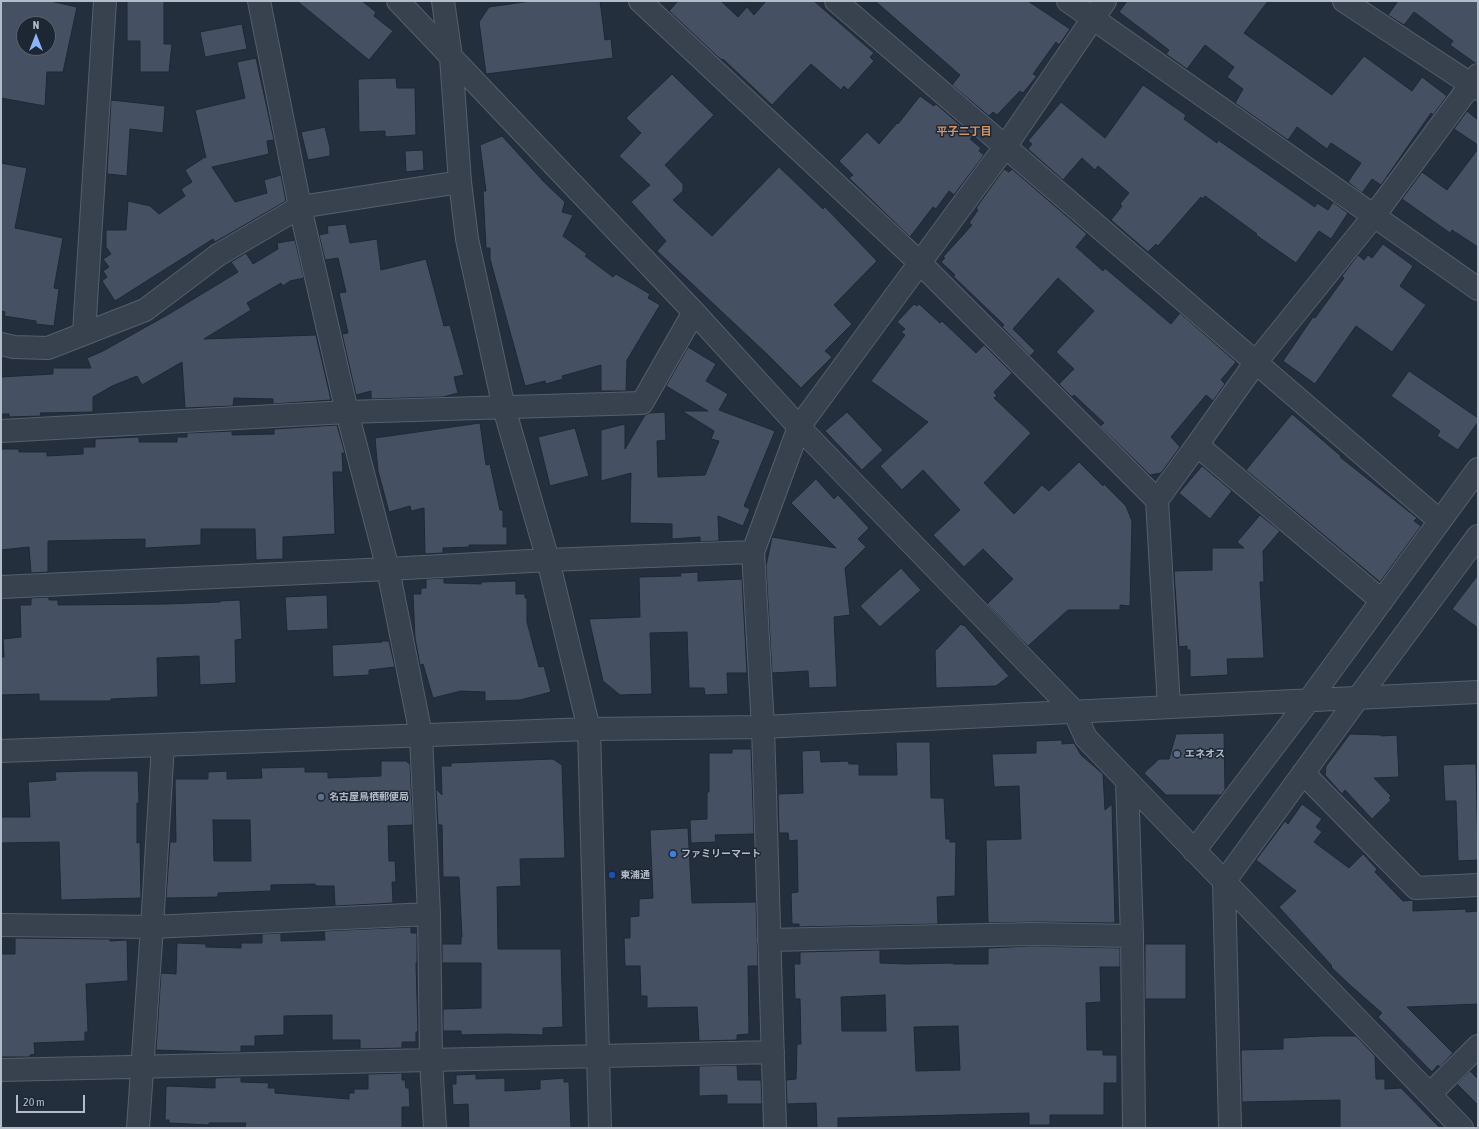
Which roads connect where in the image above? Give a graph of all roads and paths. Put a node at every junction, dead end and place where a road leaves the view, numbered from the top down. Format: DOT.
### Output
graph roads {
  1 [pos="105,1"];
  2 [pos="259,1"];
  3 [pos="398,1"];
  4 [pos="443,1"];
  5 [pos="640,1"];
  6 [pos="836,1"];
  7 [pos="1068,1"];
  8 [pos="1105,1"];
  9 [pos="1344,1"];
  10 [pos="1093,19"];
  11 [pos="451,57"];
  12 [pos="1476,83"];
  13 [pos="1005,147"];
  14 [pos="460,182"];
  15 [pos="300,207"];
  16 [pos="1373,217"];
  17 [pos="919,262"];
  18 [pos="1478,289"];
  19 [pos="694,312"];
  20 [pos="84,333"];
  21 [pos="1,344"];
  22 [pos="1256,362"];
  23 [pos="504,408"];
  24 [pos="347,412"];
  25 [pos="799,427"];
  26 [pos="1,431"];
  27 [pos="1197,445"];
  28 [pos="1478,469"];
  29 [pos="1157,500"];
  30 [pos="1440,521"];
  31 [pos="1478,536"];
  32 [pos="753,552"];
  33 [pos="548,560"];
  34 [pos="388,569"];
  35 [pos="1,587"];
  36 [pos="1382,601"];
  37 [pos="1478,692"];
  38 [pos="1358,698"];
  39 [pos="1309,700"];
  40 [pos="1168,707"];
  41 [pos="1074,711"];
  42 [pos="763,727"];
  43 [pos="589,729"];
  44 [pos="421,735"];
  45 [pos="163,745"];
  46 [pos="1,751"];
  47 [pos="1303,773"];
  48 [pos="1127,781"];
  49 [pos="1194,851"];
  50 [pos="1224,882"];
  51 [pos="1478,885"];
  52 [pos="429,914"];
  53 [pos="1,925"];
  54 [pos="152,927"];
  55 [pos="1132,936"];
  56 [pos="769,940"];
  57 [pos="1478,1046"];
  58 [pos="773,1052"];
  59 [pos="598,1056"];
  60 [pos="431,1060"];
  61 [pos="142,1067"];
  62 [pos="1,1070"];
  63 [pos="1430,1094"];
  64 [pos="138,1128"];
  65 [pos="435,1128"];
  66 [pos="600,1128"];
  67 [pos="775,1128"];
  68 [pos="1134,1128"];
  69 [pos="1230,1128"];
  70 [pos="1462,1128"];
  1 -- 20 [label="street"];
  2 -- 15 [label="street"];
  3 -- 11 [label="street"];
  4 -- 11 [label="street"];
  5 -- 17 [label="street"];
  6 -- 13 [label="street"];
  7 -- 10 [label="street"];
  8 -- 10 [label="street"];
  9 -- 12 [label="street"];
  10 -- 13 [label="street"];
  10 -- 16 [label="street"];
  11 -- 14 [label="street"];
  11 -- 19 [label="street"];
  12 -- 16 [label="street"];
  13 -- 17 [label="street"];
  13 -- 22 [label="street"];
  14 -- 15 [label="street"];
  14 -- 23 [label="street"];
  15 -- 20 [label="street"];
  15 -- 24 [label="street"];
  16 -- 18 [label="street"];
  16 -- 22 [label="street"];
  17 -- 25 [label="street"];
  17 -- 29 [label="street"];
  19 -- 23 [label="street"];
  19 -- 25 [label="street"];
  20 -- 21 [label="street"];
  22 -- 27 [label="street"];
  22 -- 30 [label="street"];
  23 -- 24 [label="street"];
  23 -- 33 [label="street"];
  24 -- 26 [label="street"];
  24 -- 34 [label="street"];
  25 -- 32 [label="street"];
  25 -- 41 [label="street"];
  27 -- 29 [label="street"];
  27 -- 36 [label="street"];
  28 -- 30 [label="street"];
  29 -- 40 [label="street"];
  30 -- 36 [label="street"];
  31 -- 38 [label="street"];
  32 -- 33 [label="street"];
  32 -- 42 [label="street"];
  33 -- 34 [label="street"];
  33 -- 43 [label="street"];
  34 -- 35 [label="street"];
  34 -- 44 [label="street"];
  36 -- 39 [label="street"];
  37 -- 38 [label="street"];
  38 -- 39 [label="street"];
  38 -- 47 [label="street"];
  39 -- 40 [label="street"];
  39 -- 49 [label="street"];
  40 -- 41 [label="street"];
  41 -- 42 [label="street"];
  41 -- 48 [label="street"];
  42 -- 43 [label="street"];
  42 -- 56 [label="street"];
  43 -- 44 [label="street"];
  43 -- 59 [label="street"];
  44 -- 45 [label="street"];
  44 -- 52 [label="street"];
  45 -- 46 [label="street"];
  45 -- 54 [label="street"];
  47 -- 50 [label="street"];
  47 -- 51 [label="street"];
  48 -- 49 [label="street"];
  48 -- 55 [label="street"];
  49 -- 50 [label="street"];
  50 -- 63 [label="street"];
  50 -- 69 [label="street"];
  52 -- 54 [label="street"];
  52 -- 60 [label="street"];
  53 -- 54 [label="street"];
  54 -- 61 [label="street"];
  55 -- 56 [label="street"];
  55 -- 68 [label="street"];
  56 -- 58 [label="street"];
  57 -- 63 [label="street"];
  58 -- 59 [label="street"];
  58 -- 67 [label="street"];
  59 -- 60 [label="street"];
  59 -- 66 [label="street"];
  60 -- 61 [label="street"];
  60 -- 65 [label="street"];
  61 -- 62 [label="street"];
  61 -- 64 [label="street"];
  63 -- 70 [label="street"];
}
